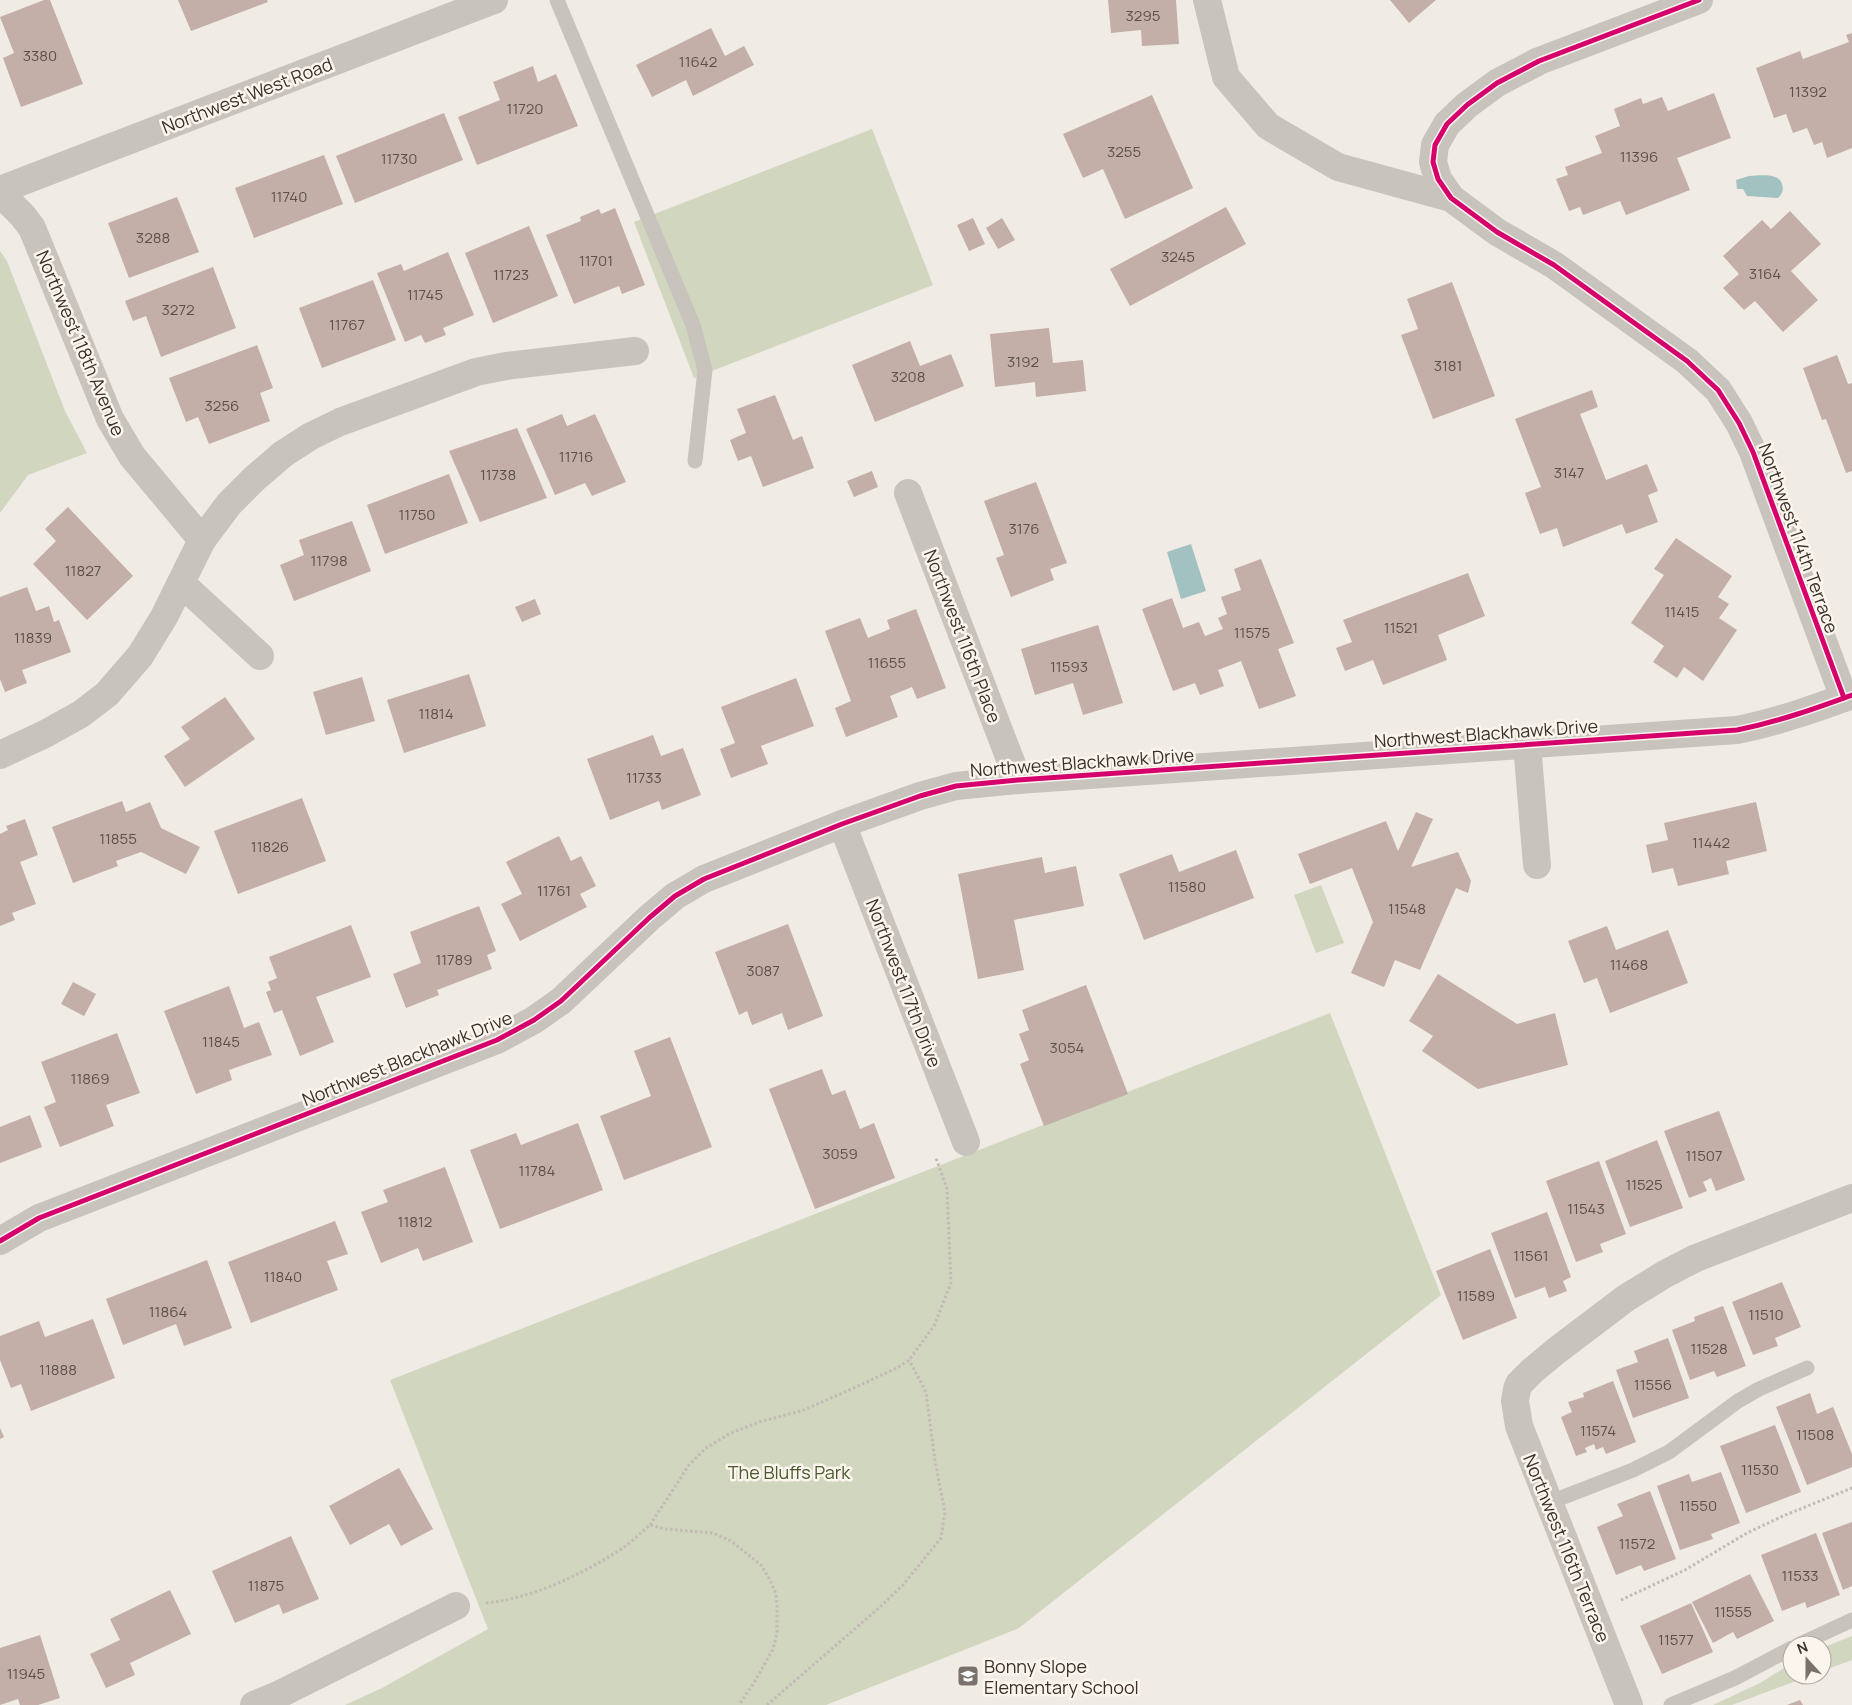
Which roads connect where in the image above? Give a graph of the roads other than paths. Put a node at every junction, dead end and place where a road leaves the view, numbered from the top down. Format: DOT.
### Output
graph roads {
  1 [pos="557,0"];
  2 [pos="1207,0"];
  3 [pos="1699,0"];
  4 [pos="491,1"];
  5 [pos="0,192"];
  6 [pos="1450,198"];
  7 [pos="635,351"];
  8 [pos="695,462"];
  9 [pos="908,493"];
  10 [pos="202,540"];
  11 [pos="181,583"];
  12 [pos="260,656"];
  13 [pos="1848,696"];
  14 [pos="1527,744"];
  15 [pos="0,755"];
  16 [pos="1018,780"];
  17 [pos="842,824"];
  18 [pos="1537,865"];
  19 [pos="966,1142"];
  20 [pos="1852,1198"];
  21 [pos="0,1240"];
  22 [pos="1808,1368"];
  23 [pos="1548,1503"];
  24 [pos="456,1606"];
  25 [pos="1852,1620"];
  26 [pos="1820,1635"];
  27 [pos="1782,1653"];
  28 [pos="254,1705"];
  29 [pos="1629,1705"];
  30 [pos="1671,1705"];
  1 -- 8 [label="lane"];
  2 -- 6 [label="street, Northwest 114th Terrace"];
  3 -- 6 [label="street, Northwest 114th Terrace"];
  4 -- 5 [label="street, Northwest West Road"];
  5 -- 10 [label="street, Northwest 118th Avenue"];
  6 -- 13 [label="street, Northwest 114th Terrace"];
  7 -- 10 [label="street"];
  9 -- 16 [label="street, Northwest 116th Place"];
  10 -- 11 [label="street"];
  11 -- 12 [label="street"];
  11 -- 15 [label="street"];
  13 -- 14 [label="street, Northwest Blackhawk Drive"];
  14 -- 16 [label="street, Northwest Blackhawk Drive"];
  14 -- 18 [label="street, Northwest Blackhawk Drive"];
  16 -- 17 [label="street, Northwest Blackhawk Drive"];
  17 -- 19 [label="street, Northwest 117th Drive"];
  17 -- 21 [label="street, Northwest Blackhawk Drive"];
  20 -- 23 [label="street, Northwest 116th Terrace"];
  22 -- 23 [label="lane"];
  23 -- 29 [label="street, Northwest 116th Terrace"];
  24 -- 28 [label="street"];
  25 -- 26 [label="lane"];
  27 -- 30 [label="lane"];
}
